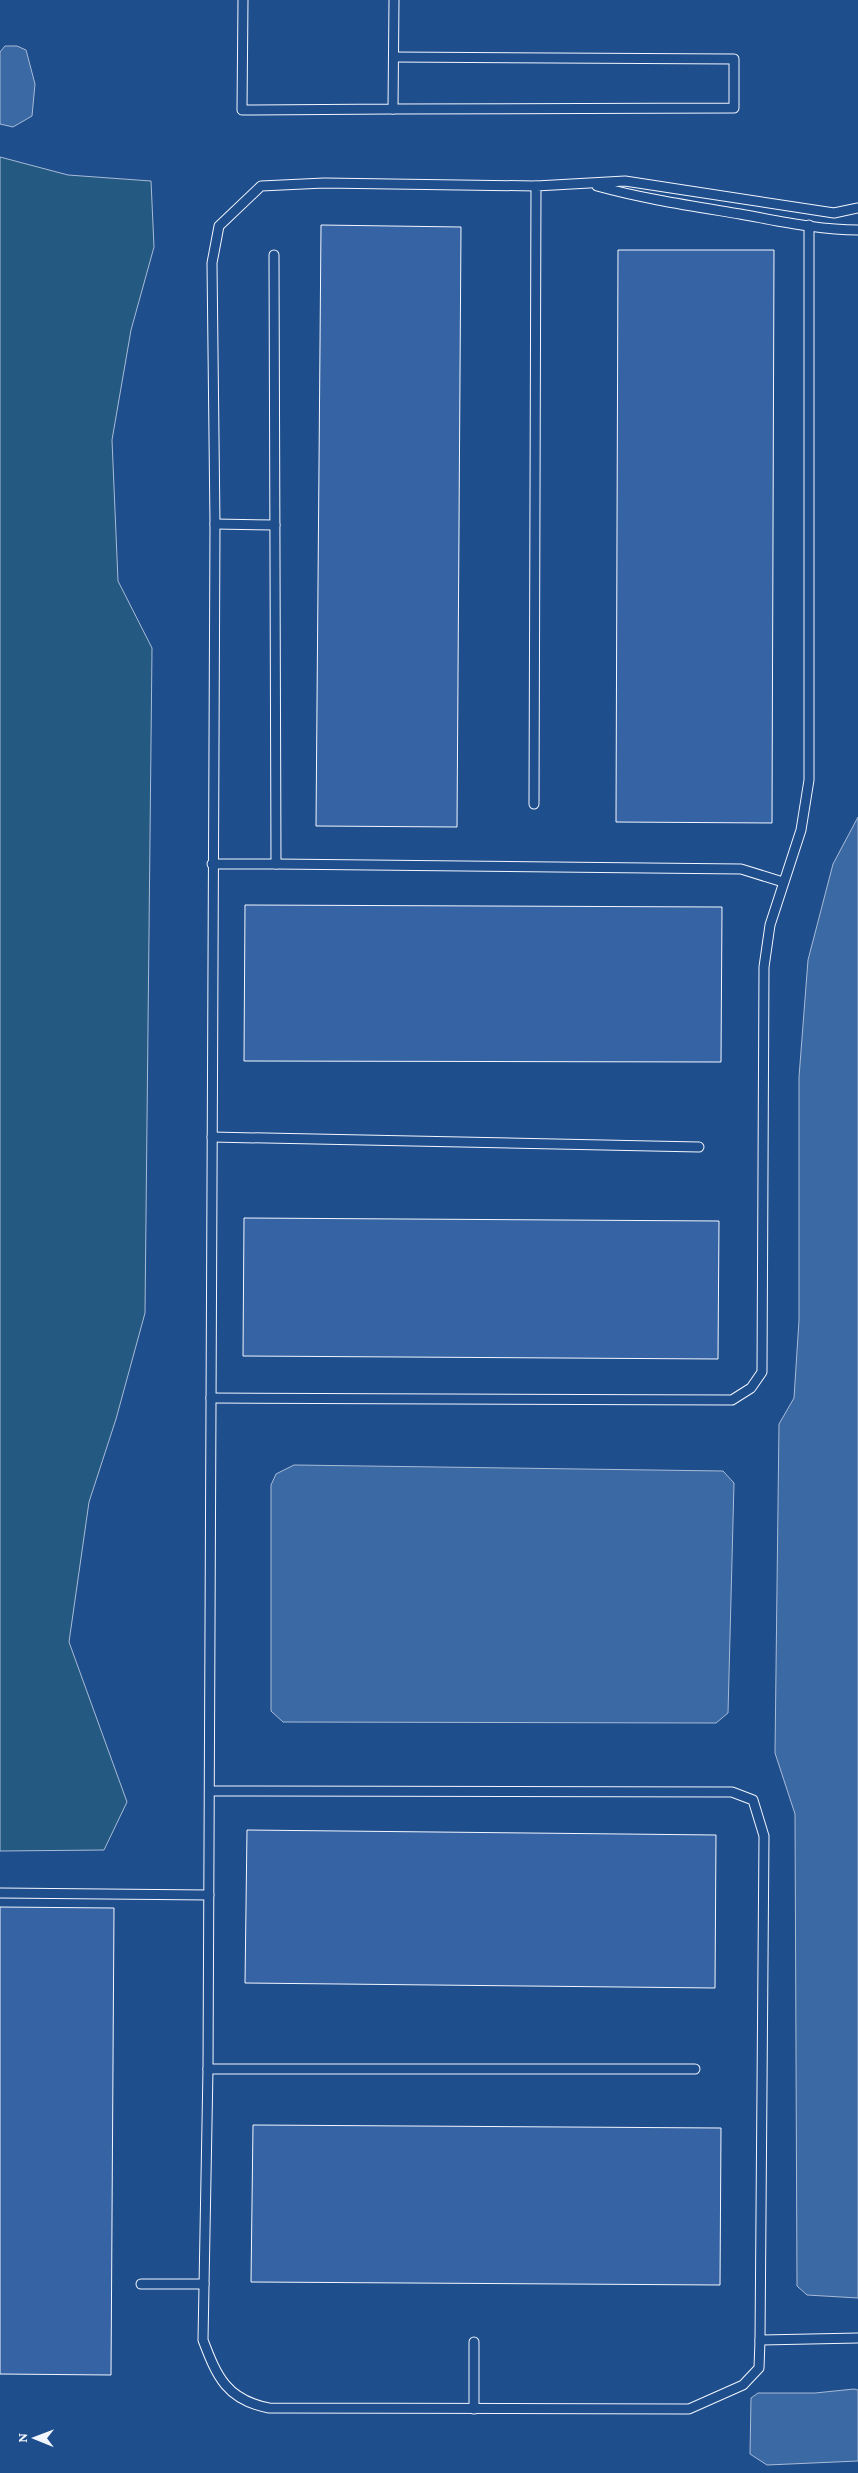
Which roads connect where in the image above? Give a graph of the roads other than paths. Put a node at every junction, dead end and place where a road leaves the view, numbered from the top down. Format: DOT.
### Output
graph roads {
  1 [pos="243,0"];
  2 [pos="394,0"];
  3 [pos="394,57"];
  4 [pos="393,110"];
  5 [pos="590,184"];
  6 [pos="536,186"];
  7 [pos="858,208"];
  8 [pos="809,225"];
  9 [pos="858,230"];
  10 [pos="274,255"];
  11 [pos="214,524"];
  12 [pos="274,524"];
  13 [pos="534,804"];
  14 [pos="212,864"];
  15 [pos="276,864"];
  16 [pos="783,882"];
  17 [pos="212,1137"];
  18 [pos="699,1148"];
  19 [pos="211,1398"];
  20 [pos="210,1791"];
  21 [pos="0,1893"];
  22 [pos="209,1895"];
  23 [pos="208,2069"];
  24 [pos="695,2069"];
  25 [pos="141,2284"];
  26 [pos="204,2284"];
  27 [pos="858,2338"];
  28 [pos="760,2340"];
  29 [pos="474,2342"];
  30 [pos="474,2409"];
  1 -- 4 [label="lane"];
  2 -- 3 [label="lane"];
  3 -- 4 [label="lane"];
  3 -- 4 [label="lane"];
  5 -- 6 [label="lane"];
  5 -- 7 [label="lane"];
  5 -- 8 [label="lane"];
  6 -- 11 [label="lane"];
  6 -- 13 [label="lane"];
  8 -- 9 [label="lane"];
  8 -- 16 [label="lane"];
  10 -- 12 [label="lane"];
  11 -- 12 [label="lane"];
  11 -- 14 [label="lane"];
  12 -- 15 [label="lane"];
  14 -- 15 [label="lane"];
  14 -- 17 [label="lane"];
  15 -- 16 [label="lane"];
  16 -- 19 [label="lane"];
  17 -- 18 [label="lane"];
  17 -- 19 [label="lane"];
  19 -- 20 [label="lane"];
  20 -- 22 [label="lane"];
  20 -- 28 [label="lane"];
  21 -- 22 [label="lane"];
  22 -- 23 [label="lane"];
  23 -- 24 [label="lane"];
  23 -- 26 [label="lane"];
  25 -- 26 [label="lane"];
  26 -- 30 [label="lane"];
  27 -- 28 [label="lane"];
  28 -- 30 [label="lane"];
  29 -- 30 [label="lane"];
}
